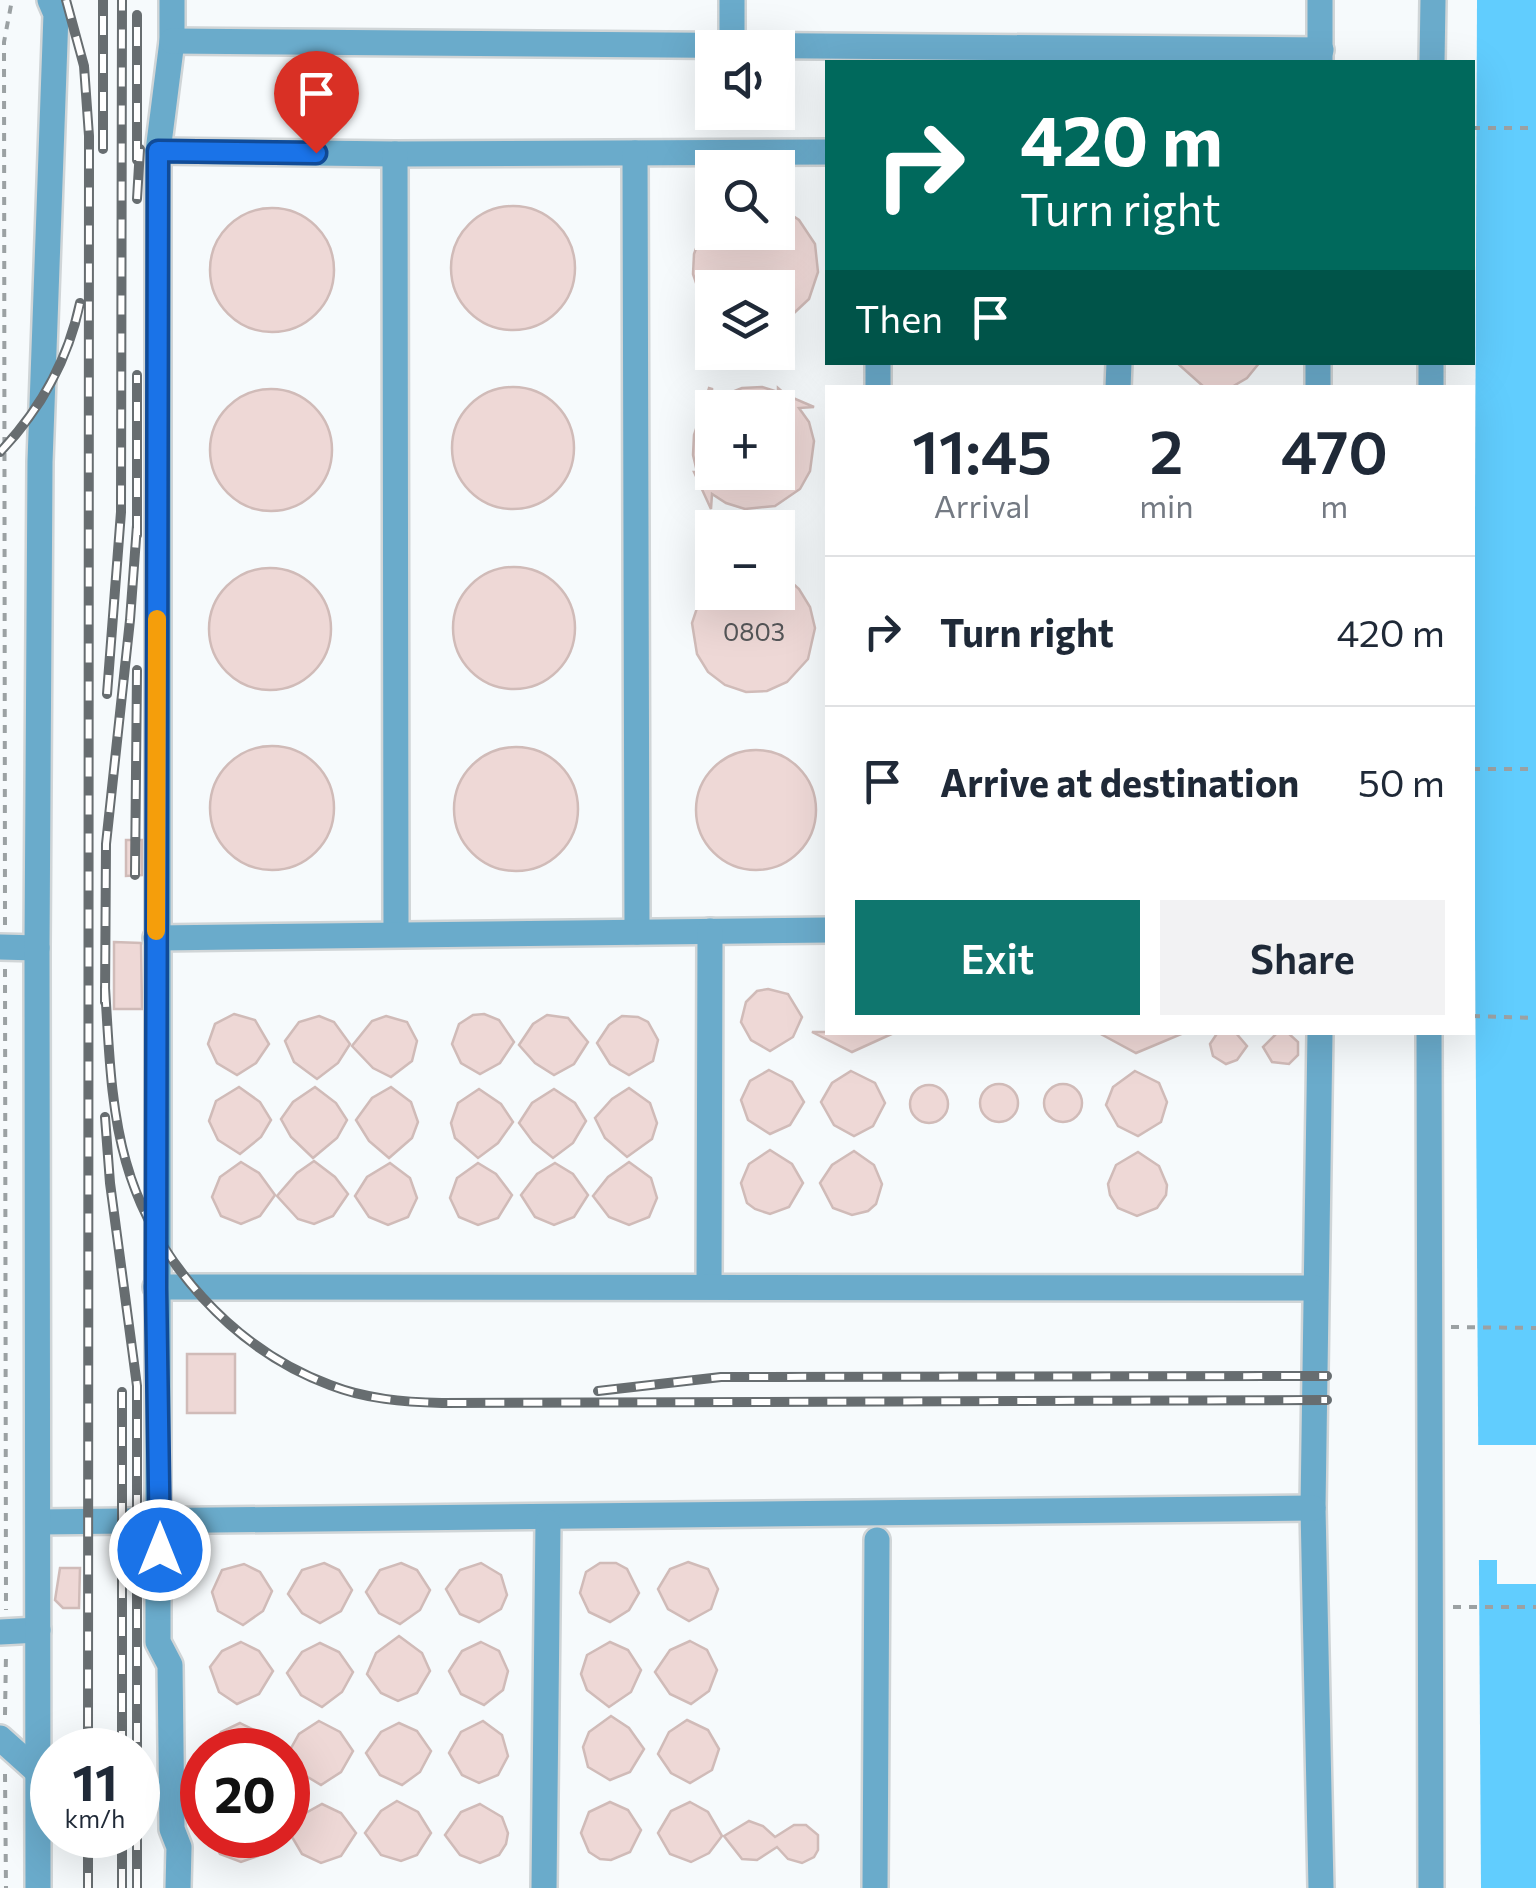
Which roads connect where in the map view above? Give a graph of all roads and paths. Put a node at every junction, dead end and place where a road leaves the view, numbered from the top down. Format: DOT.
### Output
graph roads {
  1 [pos="12,0"];
  2 [pos="172,0"];
  3 [pos="732,0"];
  4 [pos="1320,0"];
  5 [pos="1433,0"];
  6 [pos="54,5"];
  7 [pos="732,30"];
  8 [pos="172,40"];
  9 [pos="695,44"];
  10 [pos="795,45"];
  11 [pos="1320,56"];
  12 [pos="1432,60"];
  13 [pos="1475,128"];
  14 [pos="1536,128"];
  15 [pos="158,151"];
  16 [pos="825,152"];
  17 [pos="635,153"];
  18 [pos="395,154"];
  19 [pos="1475,769"];
  20 [pos="1536,769"];
  21 [pos="825,930"];
  22 [pos="710,931"];
  23 [pos="636,932"];
  24 [pos="396,934"];
  25 [pos="156,938"];
  26 [pos="2,947"];
  27 [pos="36,948"];
  28 [pos="1475,1016"];
  29 [pos="1536,1018"];
  30 [pos="1320,1035"];
  31 [pos="1430,1035"];
  32 [pos="709,1286"];
  33 [pos="156,1288"];
  34 [pos="1315,1288"];
  35 [pos="1432,1328"];
  36 [pos="1536,1328"];
  37 [pos="1313,1508"];
  38 [pos="160,1519"];
  39 [pos="40,1522"];
  40 [pos="548,1522"];
  41 [pos="877,1540"];
  42 [pos="6,1575"];
  43 [pos="1536,1606"];
  44 [pos="1444,1607"];
  45 [pos="38,1630"];
  46 [pos="0,1632"];
  47 [pos="39,1728"];
  48 [pos="0,1738"];
  49 [pos="30,1765"];
  50 [pos="38,1858"];
  51 [pos="38,1888"];
  52 [pos="178,1888"];
  53 [pos="544,1888"];
  54 [pos="876,1888"];
  55 [pos="1321,1888"];
  56 [pos="1431,1888"];
  1 -- 26 [label="path"];
  2 -- 8 [label="street"];
  3 -- 7 [label="street"];
  4 -- 11 [label="street"];
  5 -- 12 [label="street"];
  6 -- 27 [label="street"];
  8 -- 9 [label="street"];
  8 -- 15 [label="street"];
  10 -- 11 [label="street"];
  13 -- 14 [label="path"];
  15 -- 18 [label="street"];
  15 -- 25 [label="street"];
  16 -- 17 [label="street"];
  17 -- 18 [label="street"];
  17 -- 23 [label="street"];
  18 -- 24 [label="street"];
  19 -- 20 [label="path"];
  21 -- 22 [label="street"];
  22 -- 23 [label="street"];
  22 -- 32 [label="street"];
  23 -- 24 [label="street"];
  24 -- 25 [label="street"];
  25 -- 33 [label="street"];
  26 -- 27 [label="street"];
  26 -- 42 [label="path"];
  27 -- 39 [label="street"];
  28 -- 29 [label="path"];
  30 -- 34 [label="street"];
  31 -- 35 [label="street"];
  32 -- 33 [label="street"];
  32 -- 34 [label="street"];
  33 -- 38 [label="street"];
  34 -- 37 [label="street"];
  35 -- 36 [label="path"];
  35 -- 56 [label="street"];
  37 -- 38 [label="street"];
  37 -- 55 [label="street"];
  38 -- 39 [label="street"];
  38 -- 52 [label="street"];
  39 -- 45 [label="street"];
  40 -- 53 [label="street"];
  41 -- 54 [label="street"];
  43 -- 44 [label="path"];
  45 -- 46 [label="street"];
  45 -- 47 [label="street"];
  48 -- 49 [label="street"];
  50 -- 51 [label="street"];
}
